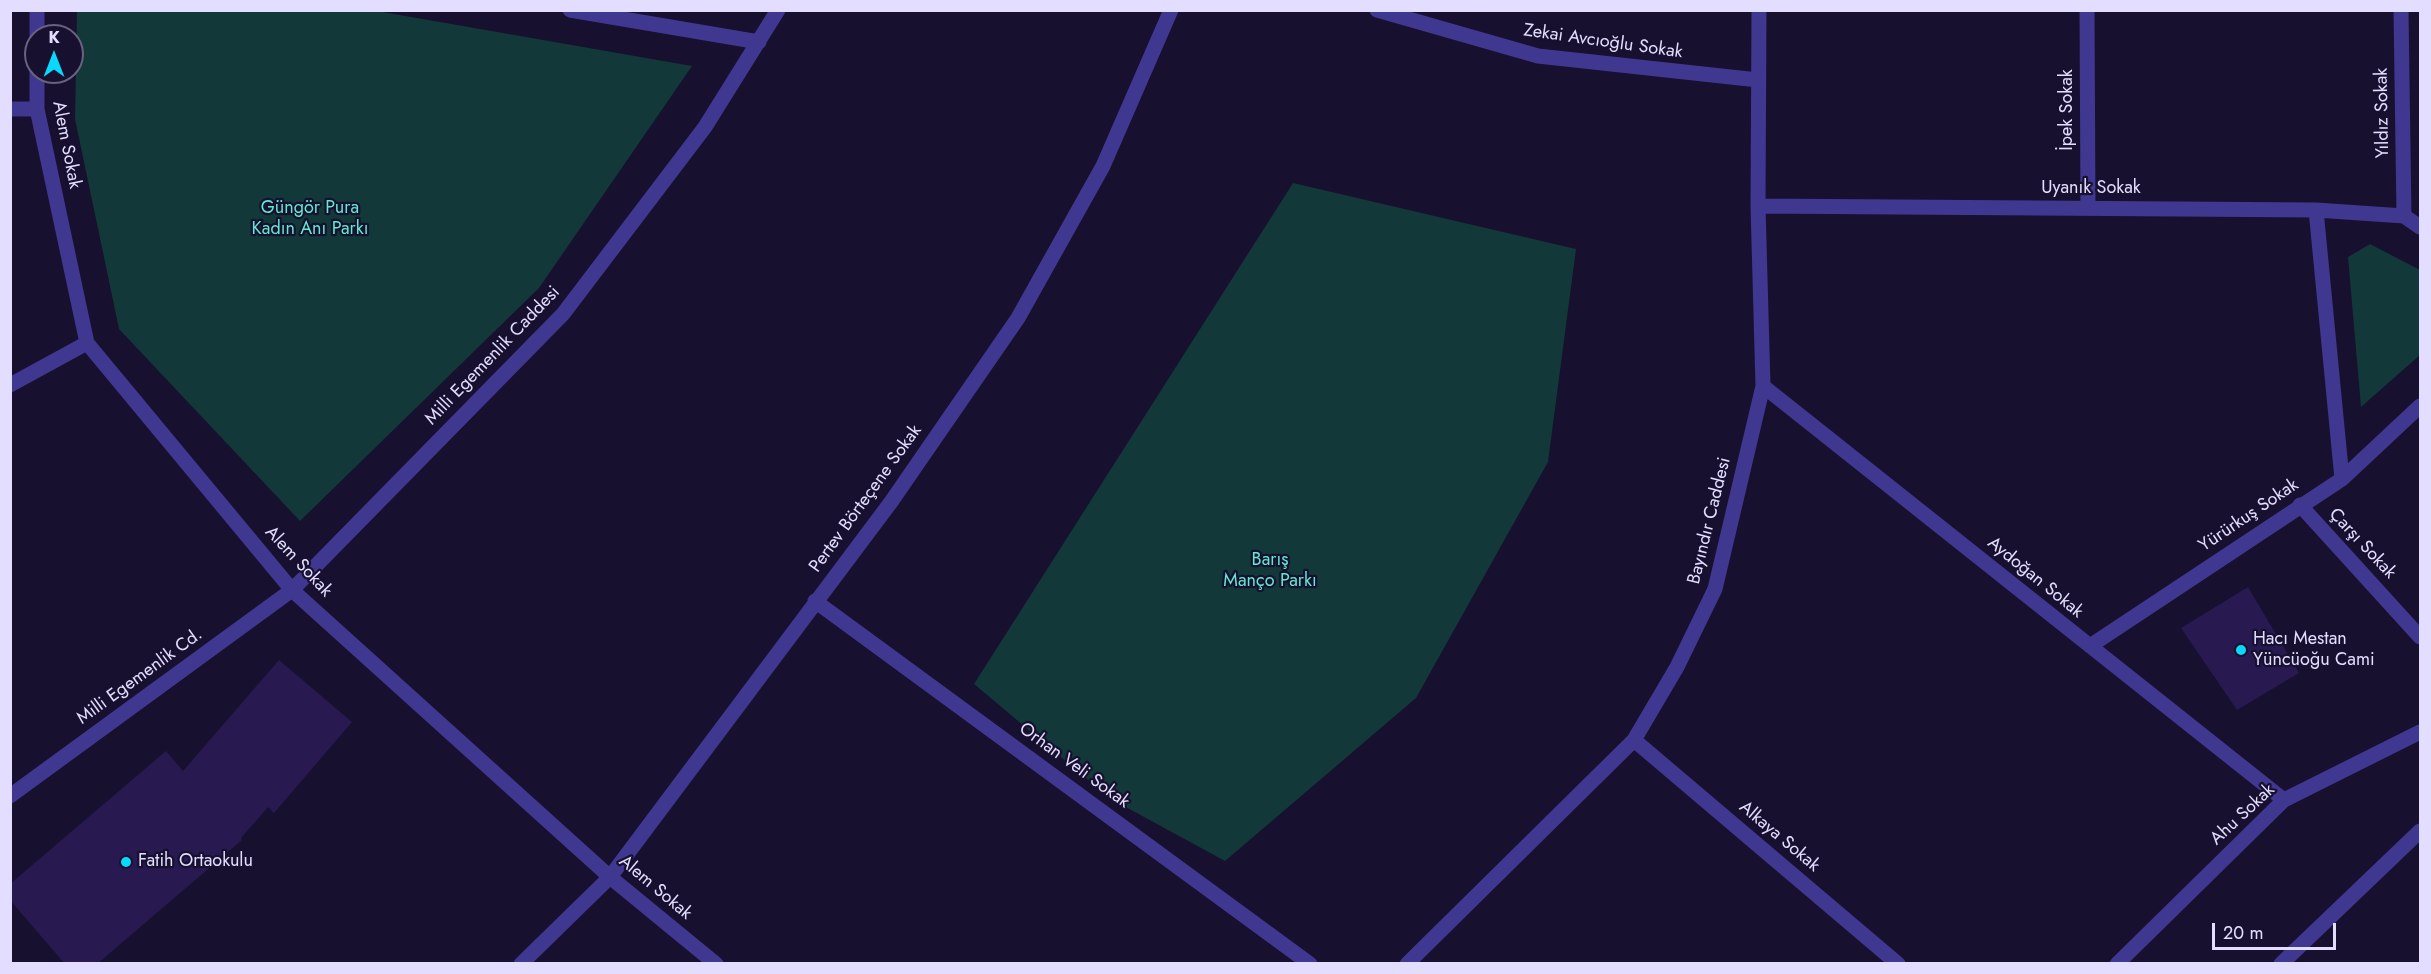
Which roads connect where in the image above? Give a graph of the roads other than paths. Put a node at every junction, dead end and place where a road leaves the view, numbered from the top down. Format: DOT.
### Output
graph roads {
  1 [pos="570,10"];
  2 [pos="778,10"];
  3 [pos="1171,10"];
  4 [pos="1377,10"];
  5 [pos="1759,10"];
  6 [pos="2087,10"];
  7 [pos="2401,10"];
  8 [pos="759,42"];
  9 [pos="1758,80"];
  10 [pos="37,84"];
  11 [pos="10,109"];
  12 [pos="37,109"];
  13 [pos="1758,206"];
  14 [pos="2088,208"];
  15 [pos="2316,210"];
  16 [pos="2404,216"];
  17 [pos="2421,227"];
  18 [pos="87,343"];
  19 [pos="10,385"];
  20 [pos="1763,386"];
  21 [pos="2421,406"];
  22 [pos="2342,479"];
  23 [pos="2300,505"];
  24 [pos="292,590"];
  25 [pos="815,601"];
  26 [pos="2421,636"];
  27 [pos="2090,646"];
  28 [pos="2421,732"];
  29 [pos="1635,740"];
  30 [pos="10,795"];
  31 [pos="2284,800"];
  32 [pos="2421,831"];
  33 [pos="610,877"];
  34 [pos="1412,962"];
  35 [pos="521,963"];
  36 [pos="716,963"];
  37 [pos="1310,963"];
  38 [pos="1898,963"];
  39 [pos="2117,963"];
  40 [pos="2281,963"];
  1 -- 8 [label="street"];
  2 -- 8 [label="street, Milli Egemenlik Caddesi"];
  3 -- 25 [label="street, Pertev Börteçene Sokak"];
  4 -- 9 [label="street, Zekai Avcıoğlu Sokak"];
  5 -- 9 [label="street, Bayındır Caddesi"];
  6 -- 14 [label="street, İpek Sokak"];
  7 -- 16 [label="street, Yıldız Sokak"];
  8 -- 24 [label="street, Milli Egemenlik Caddesi"];
  9 -- 13 [label="street, Bayındır Caddesi"];
  10 -- 12 [label="street, Alem Sokak"];
  11 -- 12 [label="street"];
  12 -- 18 [label="street, Alem Sokak"];
  13 -- 14 [label="street, Uyanık Sokak"];
  13 -- 20 [label="street, Bayındır Caddesi"];
  14 -- 15 [label="street, Uyanık Sokak"];
  15 -- 16 [label="street, Uyanık Sokak"];
  15 -- 22 [label="street"];
  16 -- 17 [label="street, Uyanık Sokak"];
  18 -- 19 [label="street"];
  18 -- 24 [label="street, Alem Sokak"];
  20 -- 27 [label="street, Aydoğan Sokak"];
  20 -- 29 [label="street, Bayındır Caddesi"];
  21 -- 22 [label="street, Yürürkuş Sokak"];
  22 -- 23 [label="street, Yürürkuş Sokak"];
  23 -- 26 [label="street, Çarşı Sokak"];
  23 -- 27 [label="street, Yürürkuş Sokak"];
  24 -- 30 [label="street, Milli Egemenlik Cd."];
  24 -- 33 [label="street, Alem Sokak"];
  25 -- 33 [label="street, Pertev Börteçene Sokak"];
  25 -- 37 [label="street, Orhan Veli Sokak"];
  27 -- 31 [label="street, Aydoğan Sokak"];
  28 -- 31 [label="street, Ahu Sokak"];
  29 -- 34 [label="street, Bayındır Caddesi"];
  29 -- 38 [label="street, Alkaya Sokak"];
  31 -- 39 [label="street, Ahu Sokak"];
  32 -- 40 [label="street"];
  33 -- 35 [label="street, Pertev Börteçene Sokak"];
  33 -- 36 [label="street, Alem Sokak"];
}
